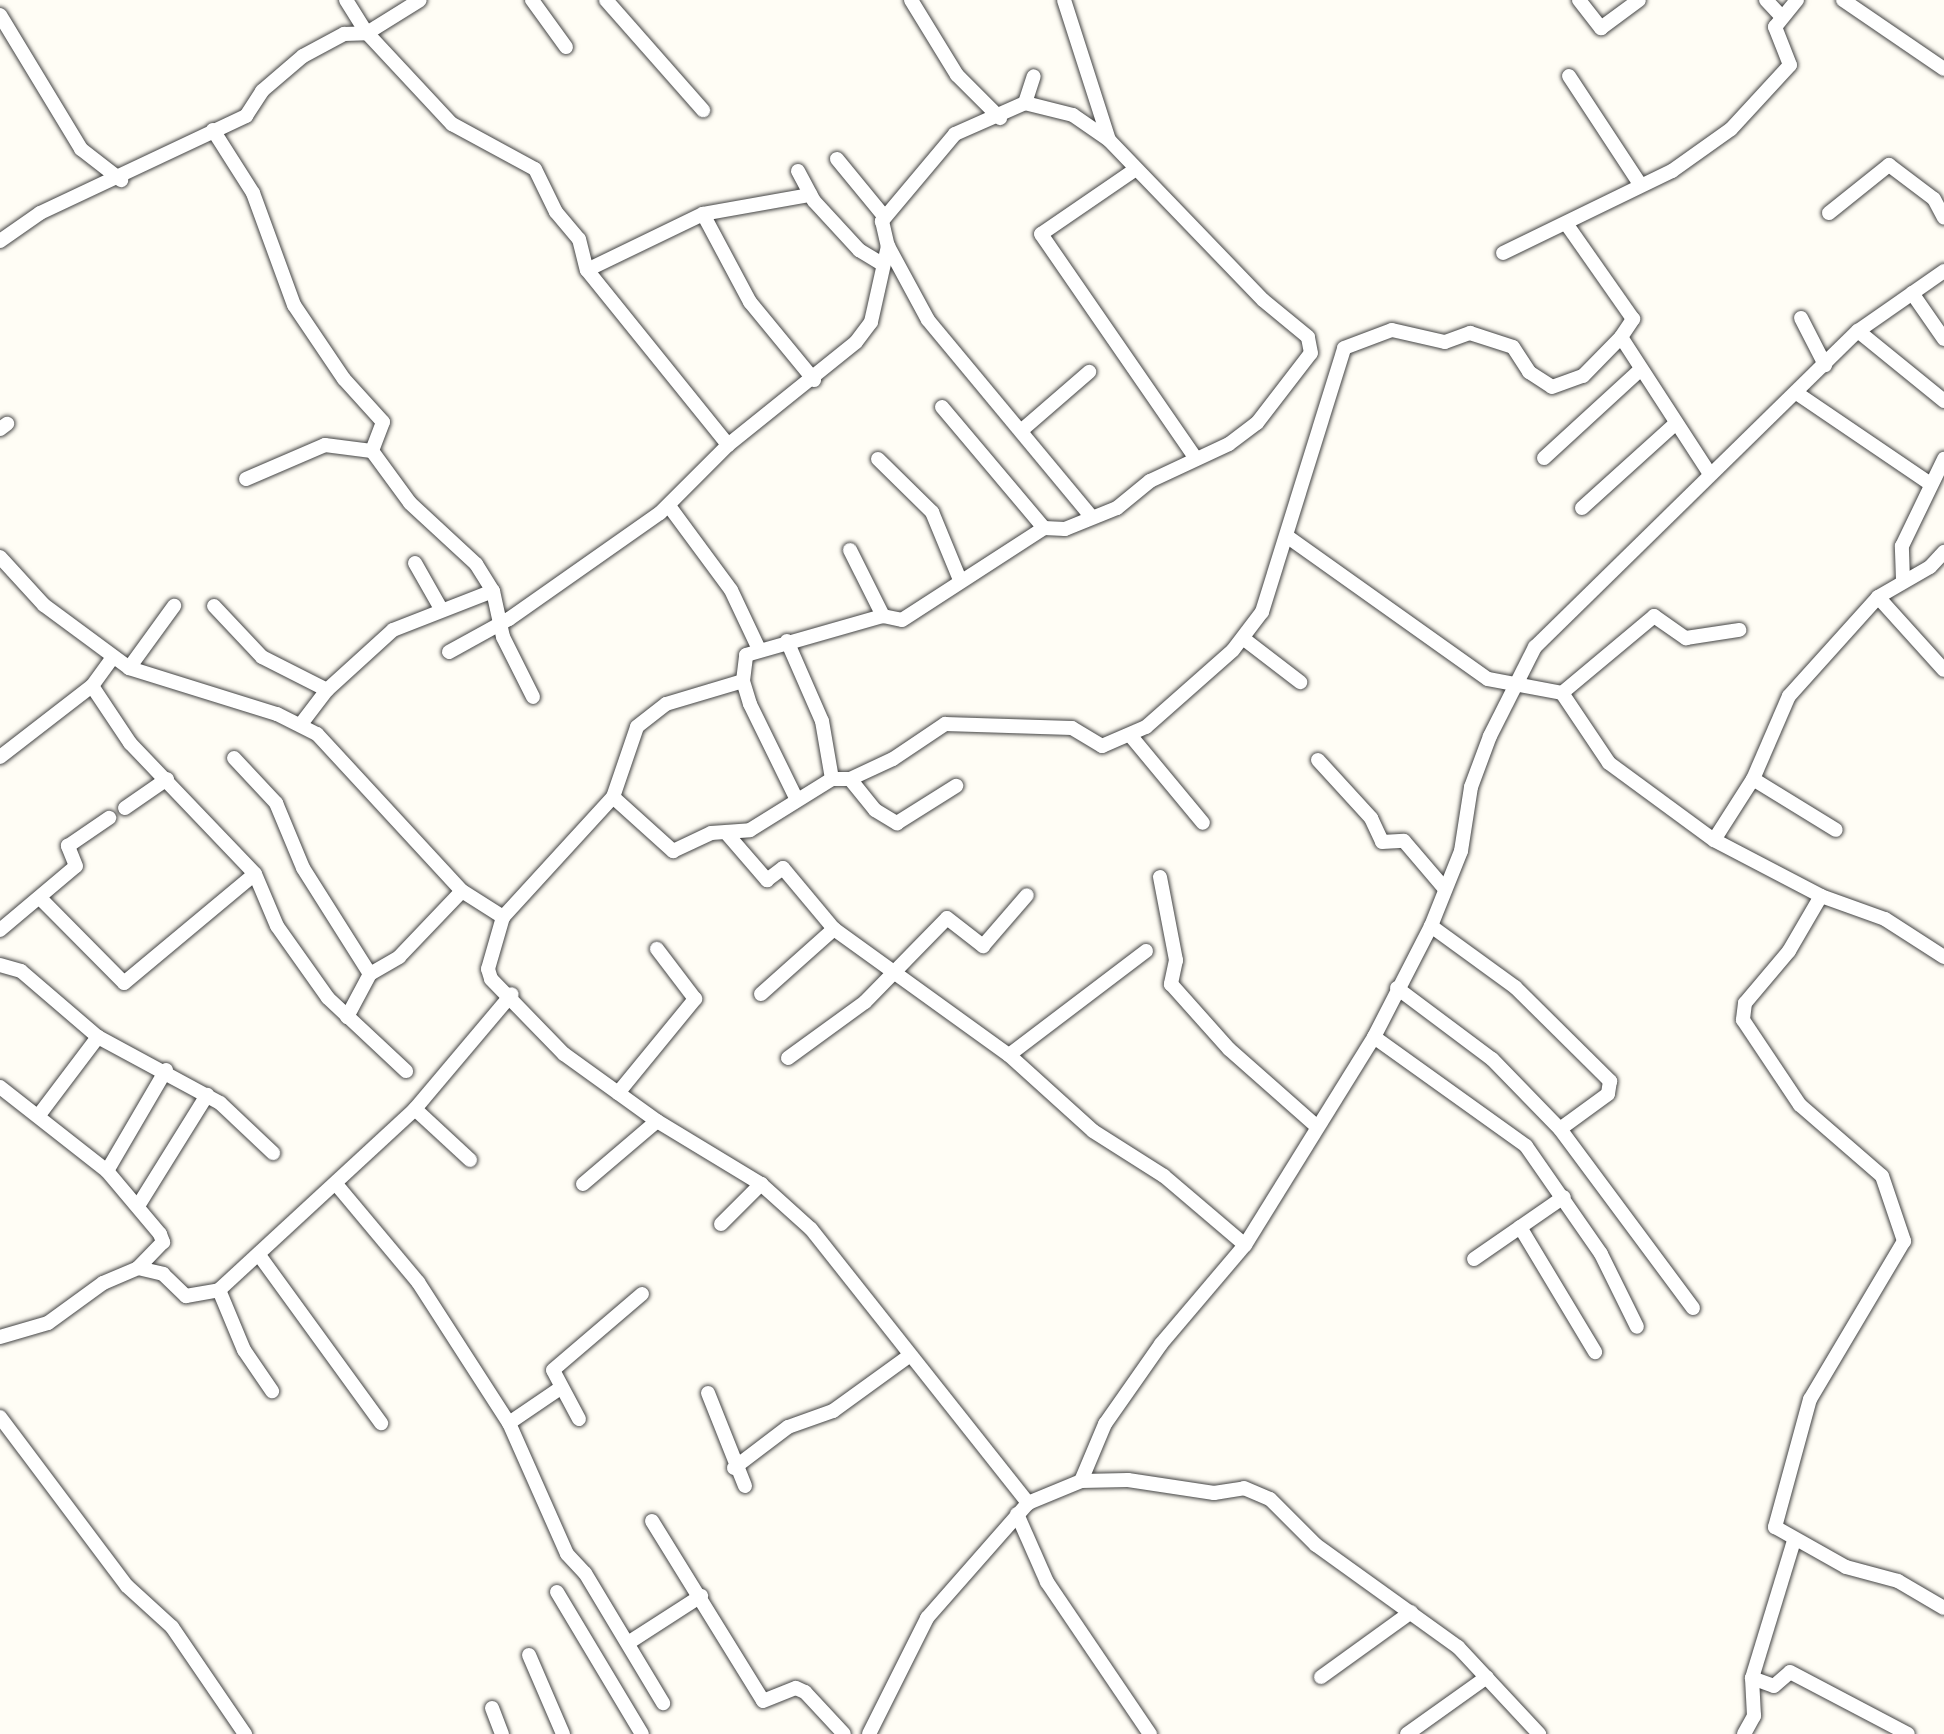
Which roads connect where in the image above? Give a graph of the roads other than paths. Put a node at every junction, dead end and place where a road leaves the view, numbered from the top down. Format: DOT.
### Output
graph roads {
  1 [pos="346,0"];
  2 [pos="420,0"];
  3 [pos="533,0"];
  4 [pos="606,0"];
  5 [pos="911,0"];
  6 [pos="1064,0"];
  7 [pos="1579,0"];
  8 [pos="1639,0"];
  9 [pos="1766,0"];
  10 [pos="1797,0"];
  11 [pos="1843,0"];
  12 [pos="0,15"];
  13 [pos="1782,17"];
  14 [pos="366,33"];
  15 [pos="566,47"];
  16 [pos="1944,69"];
  17 [pos="1034,76"];
  18 [pos="1569,76"];
  19 [pos="1025,103"];
  20 [pos="703,110"];
  21 [pos="1000,118"];
  22 [pos="213,130"];
  23 [pos="1109,140"];
  24 [pos="838,159"];
  25 [pos="1136,169"];
  26 [pos="799,171"];
  27 [pos="121,180"];
  28 [pos="1640,184"];
  29 [pos="810,195"];
  30 [pos="1829,213"];
  31 [pos="703,214"];
  32 [pos="883,215"];
  33 [pos="1944,218"];
  34 [pos="1567,226"];
  35 [pos="0,241"];
  36 [pos="888,246"];
  37 [pos="1503,253"];
  38 [pos="882,264"];
  39 [pos="587,270"];
  40 [pos="1944,271"];
  41 [pos="1912,293"];
  42 [pos="1801,318"];
  43 [pos="1858,331"];
  44 [pos="1621,337"];
  45 [pos="1944,339"];
  46 [pos="1825,365"];
  47 [pos="1089,372"];
  48 [pos="1638,372"];
  49 [pos="814,380"];
  50 [pos="1798,394"];
  51 [pos="1944,401"];
  52 [pos="942,407"];
  53 [pos="1676,424"];
  54 [pos="1022,430"];
  55 [pos="728,444"];
  56 [pos="372,451"];
  57 [pos="1544,458"];
  58 [pos="878,459"];
  59 [pos="1196,459"];
  60 [pos="1944,459"];
  61 [pos="1710,474"];
  62 [pos="246,479"];
  63 [pos="1928,483"];
  64 [pos="669,506"];
  65 [pos="1582,508"];
  66 [pos="1091,516"];
  67 [pos="1044,528"];
  68 [pos="1287,537"];
  69 [pos="850,550"];
  70 [pos="1944,552"];
  71 [pos="0,557"];
  72 [pos="415,563"];
  73 [pos="960,580"];
  74 [pos="1903,580"];
  75 [pos="493,591"];
  76 [pos="1878,597"];
  77 [pos="174,606"];
  78 [pos="214,606"];
  79 [pos="440,607"];
  80 [pos="883,616"];
  81 [pos="499,624"];
  82 [pos="1739,630"];
  83 [pos="1244,639"];
  84 [pos="787,641"];
  85 [pos="758,647"];
  86 [pos="449,652"];
  87 [pos="112,658"];
  88 [pos="129,668"];
  89 [pos="1944,670"];
  90 [pos="743,681"];
  91 [pos="1300,682"];
  92 [pos="92,685"];
  93 [pos="1516,685"];
  94 [pos="327,690"];
  95 [pos="1562,693"];
  96 [pos="533,697"];
  97 [pos="301,724"];
  98 [pos="1130,735"];
  99 [pos="0,757"];
  100 [pos="234,758"];
  101 [pos="1318,760"];
  102 [pos="167,779"];
  103 [pos="832,779"];
  104 [pos="850,779"];
  105 [pos="1754,779"];
  106 [pos="956,786"];
  107 [pos="613,797"];
  108 [pos="796,799"];
  109 [pos="125,808"];
  110 [pos="109,818"];
  111 [pos="1203,823"];
  112 [pos="1836,830"];
  113 [pos="728,835"];
  114 [pos="1714,841"];
  115 [pos="255,874"];
  116 [pos="1160,877"];
  117 [pos="1445,889"];
  118 [pos="462,891"];
  119 [pos="1027,895"];
  120 [pos="1821,896"];
  121 [pos="41,899"];
  122 [pos="503,917"];
  123 [pos="1431,926"];
  124 [pos="834,929"];
  125 [pos="0,930"];
  126 [pos="657,948"];
  127 [pos="1146,951"];
  128 [pos="1944,957"];
  129 [pos="0,965"];
  130 [pos="891,971"];
  131 [pos="370,974"];
  132 [pos="1397,988"];
  133 [pos="512,994"];
  134 [pos="761,994"];
  135 [pos="347,1017"];
  136 [pos="98,1037"];
  137 [pos="1374,1037"];
  138 [pos="1009,1055"];
  139 [pos="788,1058"];
  140 [pos="166,1070"];
  141 [pos="406,1071"];
  142 [pos="0,1087"];
  143 [pos="618,1093"];
  144 [pos="207,1094"];
  145 [pos="415,1109"];
  146 [pos="39,1115"];
  147 [pos="657,1121"];
  148 [pos="1316,1126"];
  149 [pos="1560,1129"];
  150 [pos="272,1153"];
  151 [pos="470,1160"];
  152 [pos="107,1171"];
  153 [pos="335,1184"];
  154 [pos="583,1184"];
  155 [pos="761,1184"];
  156 [pos="1564,1197"];
  157 [pos="138,1206"];
  158 [pos="722,1224"];
  159 [pos="1520,1227"];
  160 [pos="1245,1245"];
  161 [pos="258,1255"];
  162 [pos="1474,1259"];
  163 [pos="138,1268"];
  164 [pos="219,1290"];
  165 [pos="642,1294"];
  166 [pos="1693,1308"];
  167 [pos="1637,1327"];
  168 [pos="0,1336"];
  169 [pos="1595,1352"];
  170 [pos="909,1356"];
  171 [pos="559,1389"];
  172 [pos="272,1391"];
  173 [pos="709,1393"];
  174 [pos="0,1417"];
  175 [pos="579,1419"];
  176 [pos="381,1423"];
  177 [pos="509,1423"];
  178 [pos="734,1468"];
  179 [pos="1081,1481"];
  180 [pos="745,1486"];
  181 [pos="1028,1503"];
  182 [pos="1017,1514"];
  183 [pos="652,1521"];
  184 [pos="1794,1541"];
  185 [pos="557,1592"];
  186 [pos="701,1596"];
  187 [pos="1944,1608"];
  188 [pos="1412,1612"];
  189 [pos="628,1643"];
  190 [pos="528,1655"];
  191 [pos="1321,1677"];
  192 [pos="1487,1677"];
  193 [pos="1752,1678"];
  194 [pos="663,1703"];
  195 [pos="492,1708"];
  196 [pos="875,1732"];
  197 [pos="245,1734"];
  198 [pos="502,1734"];
  199 [pos="563,1734"];
  200 [pos="642,1734"];
  201 [pos="844,1734"];
  202 [pos="1150,1734"];
  203 [pos="1407,1734"];
  204 [pos="1539,1734"];
  205 [pos="1744,1734"];
  206 [pos="1908,1734"];
  1 -- 14 [label="street"];
  2 -- 14 [label="street"];
  3 -- 15 [label="street"];
  4 -- 20 [label="street"];
  5 -- 21 [label="street"];
  6 -- 23 [label="street"];
  7 -- 8 [label="street"];
  9 -- 13 [label="street"];
  10 -- 13 [label="street"];
  11 -- 16 [label="street"];
  12 -- 27 [label="street"];
  13 -- 28 [label="street"];
  14 -- 22 [label="street"];
  14 -- 39 [label="street"];
  17 -- 19 [label="street"];
  18 -- 28 [label="street"];
  19 -- 21 [label="street"];
  19 -- 23 [label="street"];
  21 -- 32 [label="street"];
  22 -- 27 [label="street"];
  22 -- 56 [label="street"];
  23 -- 25 [label="street"];
  24 -- 32 [label="street"];
  25 -- 59 [label="street"];
  25 -- 59 [label="street"];
  26 -- 29 [label="street"];
  27 -- 35 [label="street"];
  28 -- 34 [label="street"];
  29 -- 31 [label="street"];
  29 -- 38 [label="street"];
  30 -- 33 [label="street"];
  31 -- 39 [label="street"];
  31 -- 49 [label="street"];
  32 -- 36 [label="street"];
  34 -- 37 [label="street"];
  34 -- 44 [label="street"];
  36 -- 38 [label="street"];
  36 -- 54 [label="street"];
  38 -- 49 [label="street"];
  39 -- 55 [label="street"];
  40 -- 41 [label="street"];
  41 -- 43 [label="street"];
  41 -- 45 [label="street"];
  42 -- 46 [label="street"];
  43 -- 46 [label="street"];
  43 -- 51 [label="street"];
  44 -- 48 [label="street"];
  44 -- 68 [label="street"];
  46 -- 50 [label="street"];
  47 -- 54 [label="street"];
  48 -- 53 [label="street"];
  48 -- 57 [label="street"];
  49 -- 55 [label="street"];
  50 -- 61 [label="street"];
  50 -- 63 [label="street"];
  52 -- 67 [label="street"];
  53 -- 61 [label="street"];
  53 -- 65 [label="street"];
  54 -- 66 [label="street"];
  55 -- 64 [label="street"];
  56 -- 62 [label="street"];
  56 -- 75 [label="street"];
  58 -- 73 [label="street"];
  59 -- 66 [label="street"];
  60 -- 63 [label="street"];
  61 -- 93 [label="street"];
  63 -- 74 [label="street"];
  64 -- 81 [label="street"];
  64 -- 85 [label="street"];
  66 -- 67 [label="street"];
  67 -- 73 [label="street"];
  68 -- 83 [label="street"];
  68 -- 93 [label="street"];
  69 -- 80 [label="street"];
  70 -- 74 [label="street"];
  71 -- 87 [label="street"];
  72 -- 79 [label="street"];
  73 -- 80 [label="street"];
  74 -- 76 [label="street"];
  75 -- 79 [label="street"];
  75 -- 81 [label="street"];
  76 -- 89 [label="street"];
  76 -- 105 [label="street"];
  77 -- 88 [label="street"];
  78 -- 94 [label="street"];
  79 -- 94 [label="street"];
  80 -- 84 [label="street"];
  81 -- 86 [label="street"];
  81 -- 96 [label="street"];
  82 -- 95 [label="street"];
  83 -- 91 [label="street"];
  83 -- 98 [label="street"];
  84 -- 85 [label="street"];
  84 -- 103 [label="street"];
  85 -- 90 [label="street"];
  87 -- 88 [label="street"];
  87 -- 92 [label="street"];
  88 -- 97 [label="street"];
  90 -- 107 [label="street"];
  90 -- 108 [label="street"];
  92 -- 99 [label="street"];
  92 -- 102 [label="street"];
  93 -- 95 [label="street"];
  93 -- 117 [label="street"];
  94 -- 97 [label="street"];
  95 -- 114 [label="street"];
  97 -- 118 [label="street"];
  98 -- 104 [label="street"];
  98 -- 111 [label="street"];
  100 -- 131 [label="street"];
  101 -- 117 [label="street"];
  102 -- 109 [label="street"];
  102 -- 115 [label="street"];
  103 -- 104 [label="street"];
  103 -- 108 [label="street"];
  104 -- 106 [label="street"];
  105 -- 112 [label="street"];
  105 -- 114 [label="street"];
  107 -- 113 [label="street"];
  107 -- 122 [label="street"];
  108 -- 113 [label="street"];
  110 -- 121 [label="street"];
  113 -- 124 [label="street"];
  114 -- 120 [label="street"];
  115 -- 121 [label="street"];
  115 -- 135 [label="street"];
  116 -- 148 [label="street"];
  117 -- 123 [label="street"];
  118 -- 122 [label="street"];
  118 -- 131 [label="street"];
  119 -- 130 [label="street"];
  120 -- 128 [label="street"];
  120 -- 184 [label="street"];
  121 -- 125 [label="street"];
  122 -- 133 [label="street"];
  123 -- 132 [label="street"];
  123 -- 149 [label="street"];
  124 -- 130 [label="street"];
  124 -- 134 [label="street"];
  126 -- 143 [label="street"];
  127 -- 138 [label="street"];
  129 -- 136 [label="street"];
  130 -- 138 [label="street"];
  130 -- 139 [label="street"];
  131 -- 135 [label="street"];
  132 -- 137 [label="street"];
  132 -- 149 [label="street"];
  133 -- 143 [label="street"];
  133 -- 145 [label="street"];
  135 -- 141 [label="street"];
  136 -- 140 [label="street"];
  136 -- 146 [label="street"];
  137 -- 148 [label="street"];
  137 -- 156 [label="street"];
  138 -- 160 [label="street"];
  140 -- 144 [label="street"];
  140 -- 152 [label="street"];
  142 -- 146 [label="street"];
  143 -- 147 [label="street"];
  144 -- 150 [label="street"];
  144 -- 157 [label="street"];
  145 -- 151 [label="street"];
  145 -- 153 [label="street"];
  146 -- 152 [label="street"];
  147 -- 154 [label="street"];
  147 -- 155 [label="street"];
  148 -- 160 [label="street"];
  149 -- 166 [label="street"];
  152 -- 157 [label="street"];
  153 -- 161 [label="street"];
  153 -- 177 [label="street"];
  155 -- 158 [label="street"];
  155 -- 170 [label="street"];
  156 -- 159 [label="street"];
  156 -- 167 [label="street"];
  157 -- 163 [label="street"];
  159 -- 162 [label="street"];
  159 -- 169 [label="street"];
  160 -- 179 [label="street"];
  161 -- 164 [label="street"];
  161 -- 176 [label="street"];
  163 -- 164 [label="street"];
  163 -- 168 [label="street"];
  164 -- 172 [label="street"];
  165 -- 171 [label="street"];
  170 -- 178 [label="street"];
  170 -- 181 [label="street"];
  171 -- 175 [label="street"];
  171 -- 177 [label="street"];
  173 -- 178 [label="street"];
  174 -- 197 [label="street"];
  177 -- 189 [label="street"];
  178 -- 180 [label="street"];
  179 -- 181 [label="street"];
  179 -- 188 [label="street"];
  181 -- 182 [label="street"];
  182 -- 196 [label="street"];
  182 -- 202 [label="street"];
  183 -- 186 [label="street"];
  184 -- 187 [label="street"];
  184 -- 193 [label="street"];
  185 -- 200 [label="street"];
  186 -- 189 [label="street"];
  186 -- 201 [label="street"];
  188 -- 191 [label="street"];
  188 -- 192 [label="street"];
  189 -- 194 [label="street"];
  190 -- 199 [label="street"];
  192 -- 203 [label="street"];
  192 -- 204 [label="street"];
  193 -- 205 [label="street"];
  193 -- 206 [label="street"];
  195 -- 198 [label="street"];
}
